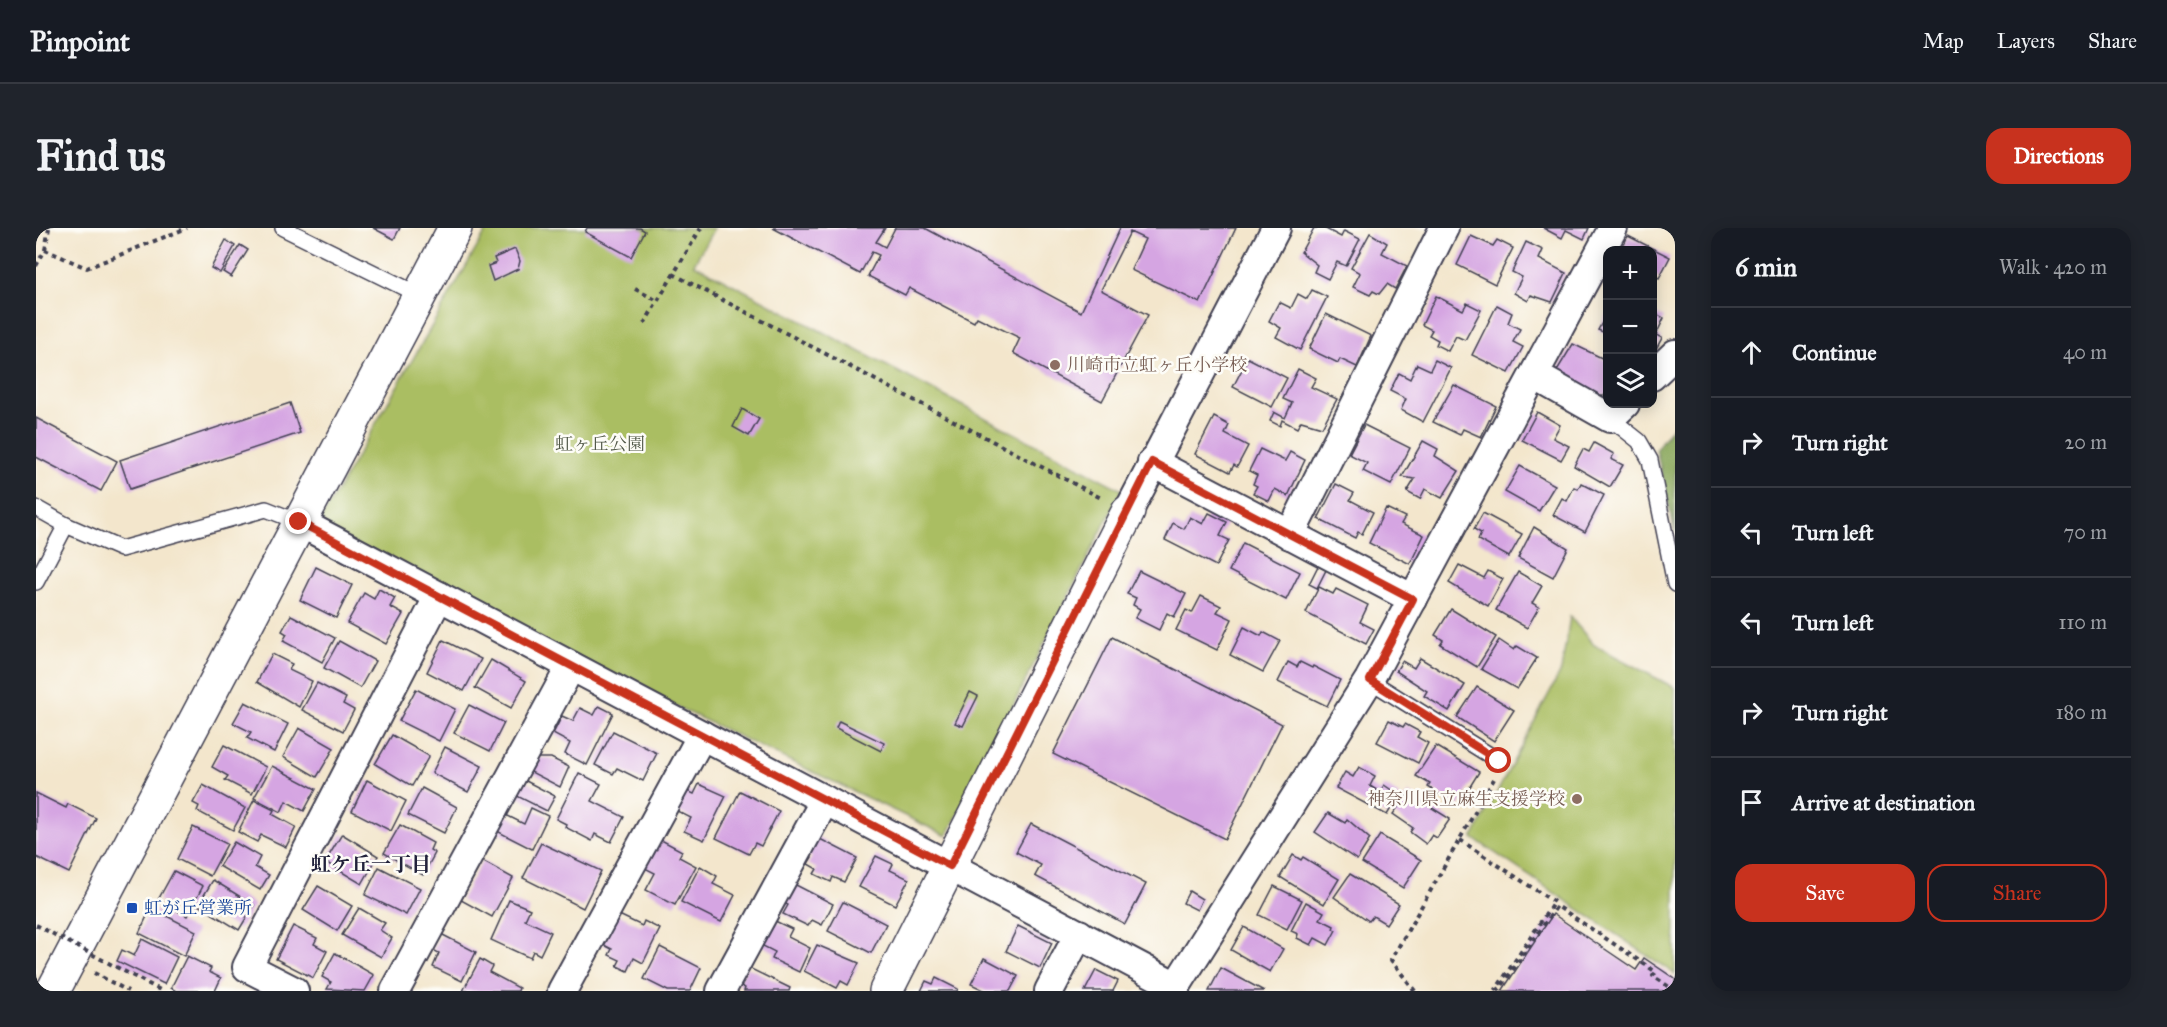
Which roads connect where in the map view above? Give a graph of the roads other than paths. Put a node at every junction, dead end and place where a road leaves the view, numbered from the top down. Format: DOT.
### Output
graph roads {
  1 [pos="283,228"];
  2 [pos="455,228"];
  3 [pos="1276,228"];
  4 [pos="1444,228"];
  5 [pos="1613,228"];
  6 [pos="419,295"];
  7 [pos="1675,354"];
  8 [pos="1657,372"];
  9 [pos="1534,375"];
  10 [pos="1618,411"];
  11 [pos="1152,462"];
  12 [pos="36,508"];
  13 [pos="1128,512"];
  14 [pos="299,522"];
  15 [pos="66,525"];
  16 [pos="1290,535"];
  17 [pos="36,582"];
  18 [pos="1675,584"];
  19 [pos="439,596"];
  20 [pos="1413,599"];
  21 [pos="571,666"];
  22 [pos="1370,680"];
  23 [pos="702,735"];
  24 [pos="1499,761"];
  25 [pos="825,800"];
  26 [pos="950,866"];
  27 [pos="1079,934"];
  28 [pos="1175,988"];
  29 [pos="53,991"];
  30 [pos="294,991"];
  31 [pos="396,991"];
  32 [pos="562,991"];
  33 [pos="721,991"];
  34 [pos="886,991"];
  35 [pos="1049,991"];
  1 -- 6 [label="lane"];
  2 -- 6 [label="street"];
  3 -- 11 [label="street"];
  4 -- 16 [label="street"];
  5 -- 9 [label="street"];
  6 -- 14 [label="street"];
  7 -- 8 [label="street"];
  9 -- 10 [label="street"];
  9 -- 20 [label="street"];
  10 -- 18 [label="lane"];
  11 -- 13 [label="street"];
  11 -- 16 [label="street"];
  12 -- 15 [label="lane"];
  13 -- 26 [label="street"];
  14 -- 15 [label="lane"];
  14 -- 19 [label="street"];
  14 -- 29 [label="street"];
  15 -- 17 [label="lane"];
  16 -- 20 [label="street"];
  19 -- 21 [label="street"];
  19 -- 30 [label="street"];
  20 -- 22 [label="street"];
  21 -- 23 [label="street"];
  21 -- 31 [label="street"];
  22 -- 24 [label="lane"];
  22 -- 28 [label="street"];
  23 -- 25 [label="street"];
  23 -- 32 [label="street"];
  25 -- 26 [label="street"];
  25 -- 33 [label="street"];
  26 -- 27 [label="street"];
  26 -- 34 [label="street"];
  27 -- 28 [label="street"];
  27 -- 35 [label="street"];
}
